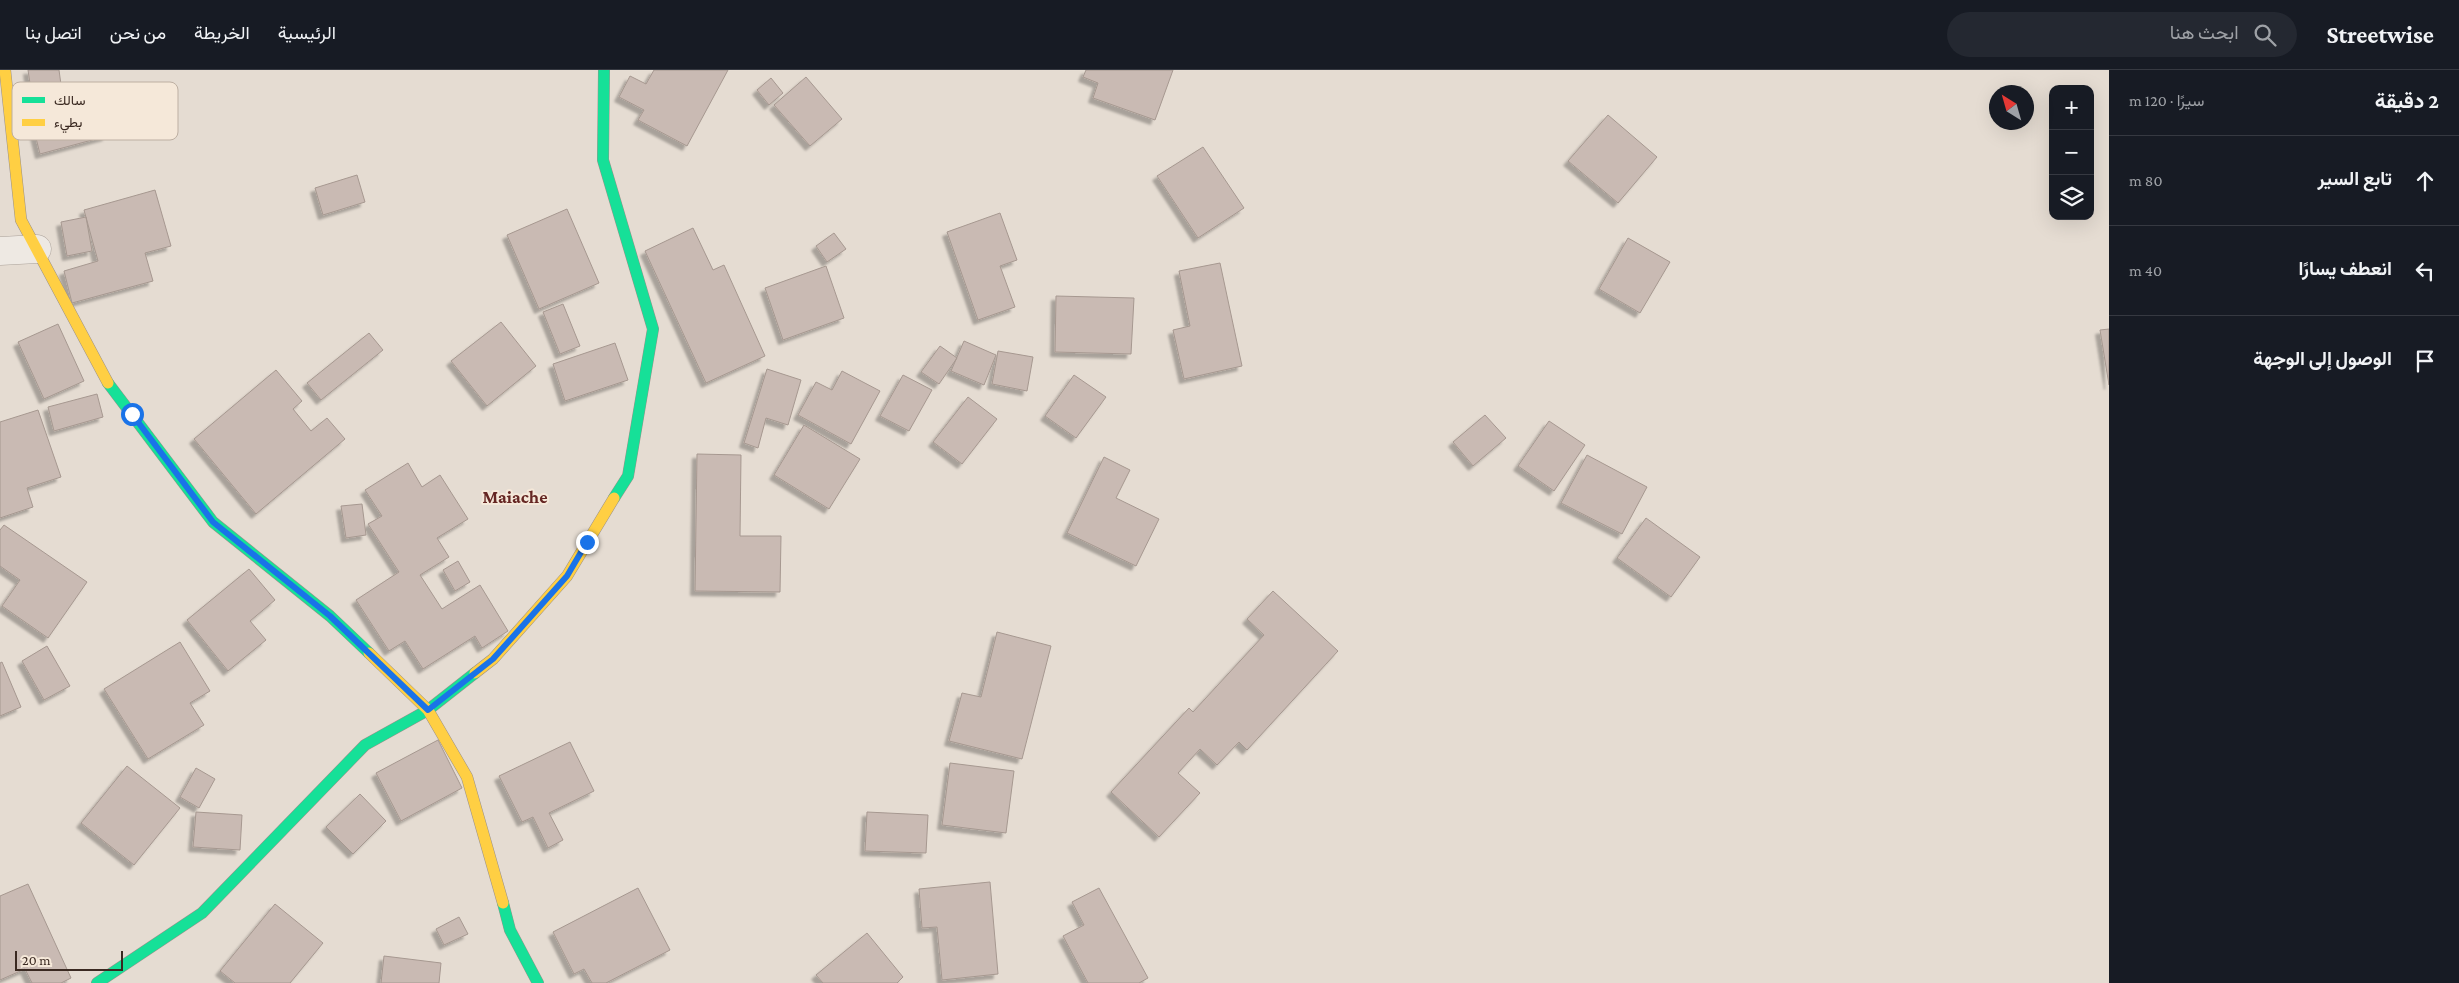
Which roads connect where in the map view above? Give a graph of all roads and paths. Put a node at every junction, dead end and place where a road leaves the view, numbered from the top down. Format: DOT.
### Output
graph roads {
  1 [pos="5,70"];
  2 [pos="604,70"];
  3 [pos="12,136"];
  4 [pos="12,140"];
  5 [pos="37,249"];
  6 [pos="0,251"];
  7 [pos="428,710"];
  8 [pos="97,983"];
  9 [pos="538,983"];
  1 -- 3 [label="street"];
  2 -- 7 [label="street"];
  4 -- 5 [label="street"];
  5 -- 6 [label="street"];
  5 -- 7 [label="street"];
  7 -- 8 [label="street"];
  7 -- 9 [label="street"];
}
